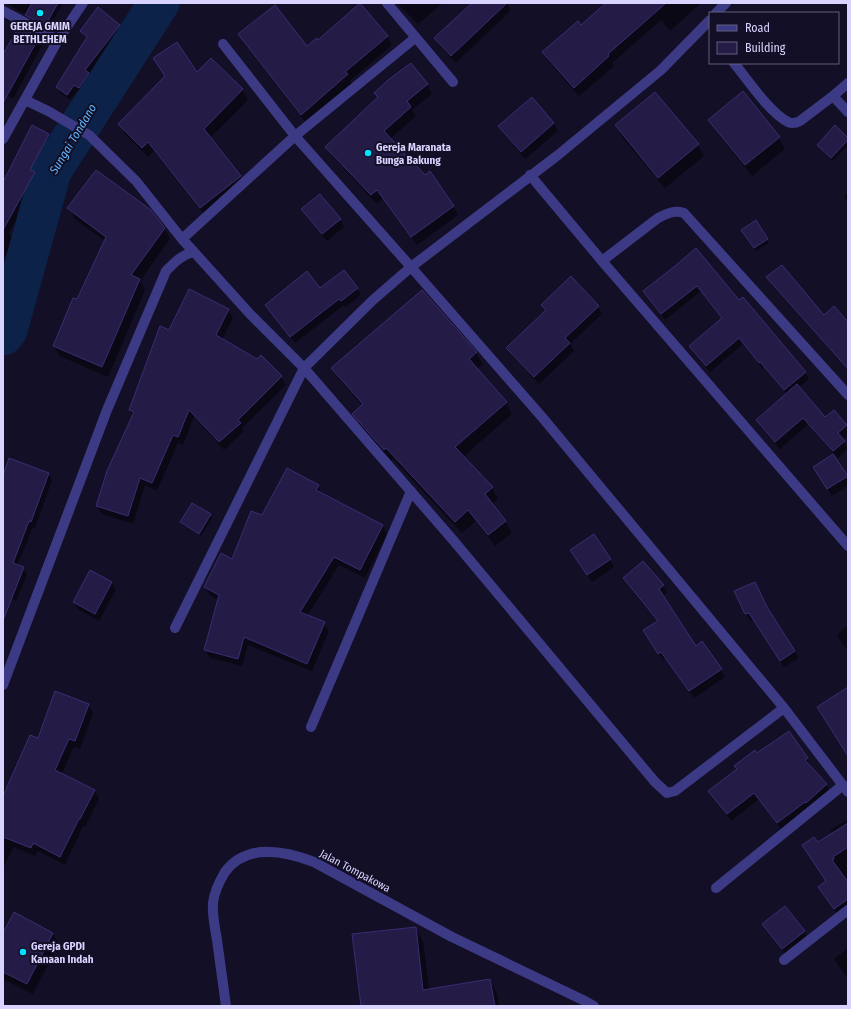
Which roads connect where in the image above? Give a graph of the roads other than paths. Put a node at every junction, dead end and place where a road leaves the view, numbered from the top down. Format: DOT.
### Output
graph roads {
  1 [pos="83,3"];
  2 [pos="387,3"];
  3 [pos="726,3"];
  4 [pos="3,11"];
  5 [pos="717,12"];
  6 [pos="708,26"];
  7 [pos="415,38"];
  8 [pos="58,40"];
  9 [pos="223,44"];
  10 [pos="735,64"];
  11 [pos="453,82"];
  12 [pos="848,83"];
  13 [pos="833,96"];
  14 [pos="25,100"];
  15 [pos="848,112"];
  16 [pos="295,136"];
  17 [pos="3,139"];
  18 [pos="530,176"];
  19 [pos="182,239"];
  20 [pos="194,252"];
  21 [pos="602,261"];
  22 [pos="412,267"];
  23 [pos="304,368"];
  24 [pos="848,394"];
  25 [pos="412,491"];
  26 [pos="848,546"];
  27 [pos="175,628"];
  28 [pos="3,685"];
  29 [pos="784,708"];
  30 [pos="311,727"];
  31 [pos="845,788"];
  32 [pos="716,888"];
  33 [pos="848,910"];
  34 [pos="784,960"];
  35 [pos="226,1006"];
  36 [pos="594,1006"];
  1 -- 8 [label="street"];
  2 -- 7 [label="street"];
  3 -- 5 [label="street"];
  4 -- 8 [label="street"];
  6 -- 18 [label="street"];
  7 -- 11 [label="street"];
  7 -- 16 [label="street"];
  8 -- 14 [label="street"];
  9 -- 16 [label="street"];
  10 -- 13 [label="street"];
  12 -- 13 [label="street"];
  13 -- 15 [label="street"];
  14 -- 17 [label="street"];
  14 -- 19 [label="street"];
  16 -- 19 [label="street"];
  16 -- 22 [label="street"];
  18 -- 21 [label="street"];
  18 -- 22 [label="street"];
  19 -- 20 [label="street"];
  20 -- 23 [label="street"];
  20 -- 28 [label="street"];
  21 -- 24 [label="street"];
  21 -- 26 [label="street"];
  22 -- 23 [label="street"];
  22 -- 29 [label="street"];
  23 -- 25 [label="street"];
  23 -- 27 [label="street"];
  25 -- 29 [label="street"];
  25 -- 30 [label="street"];
  29 -- 31 [label="street"];
  31 -- 32 [label="street"];
  33 -- 34 [label="street"];
  35 -- 36 [label="street, Jalan Tompakowa"];
}
